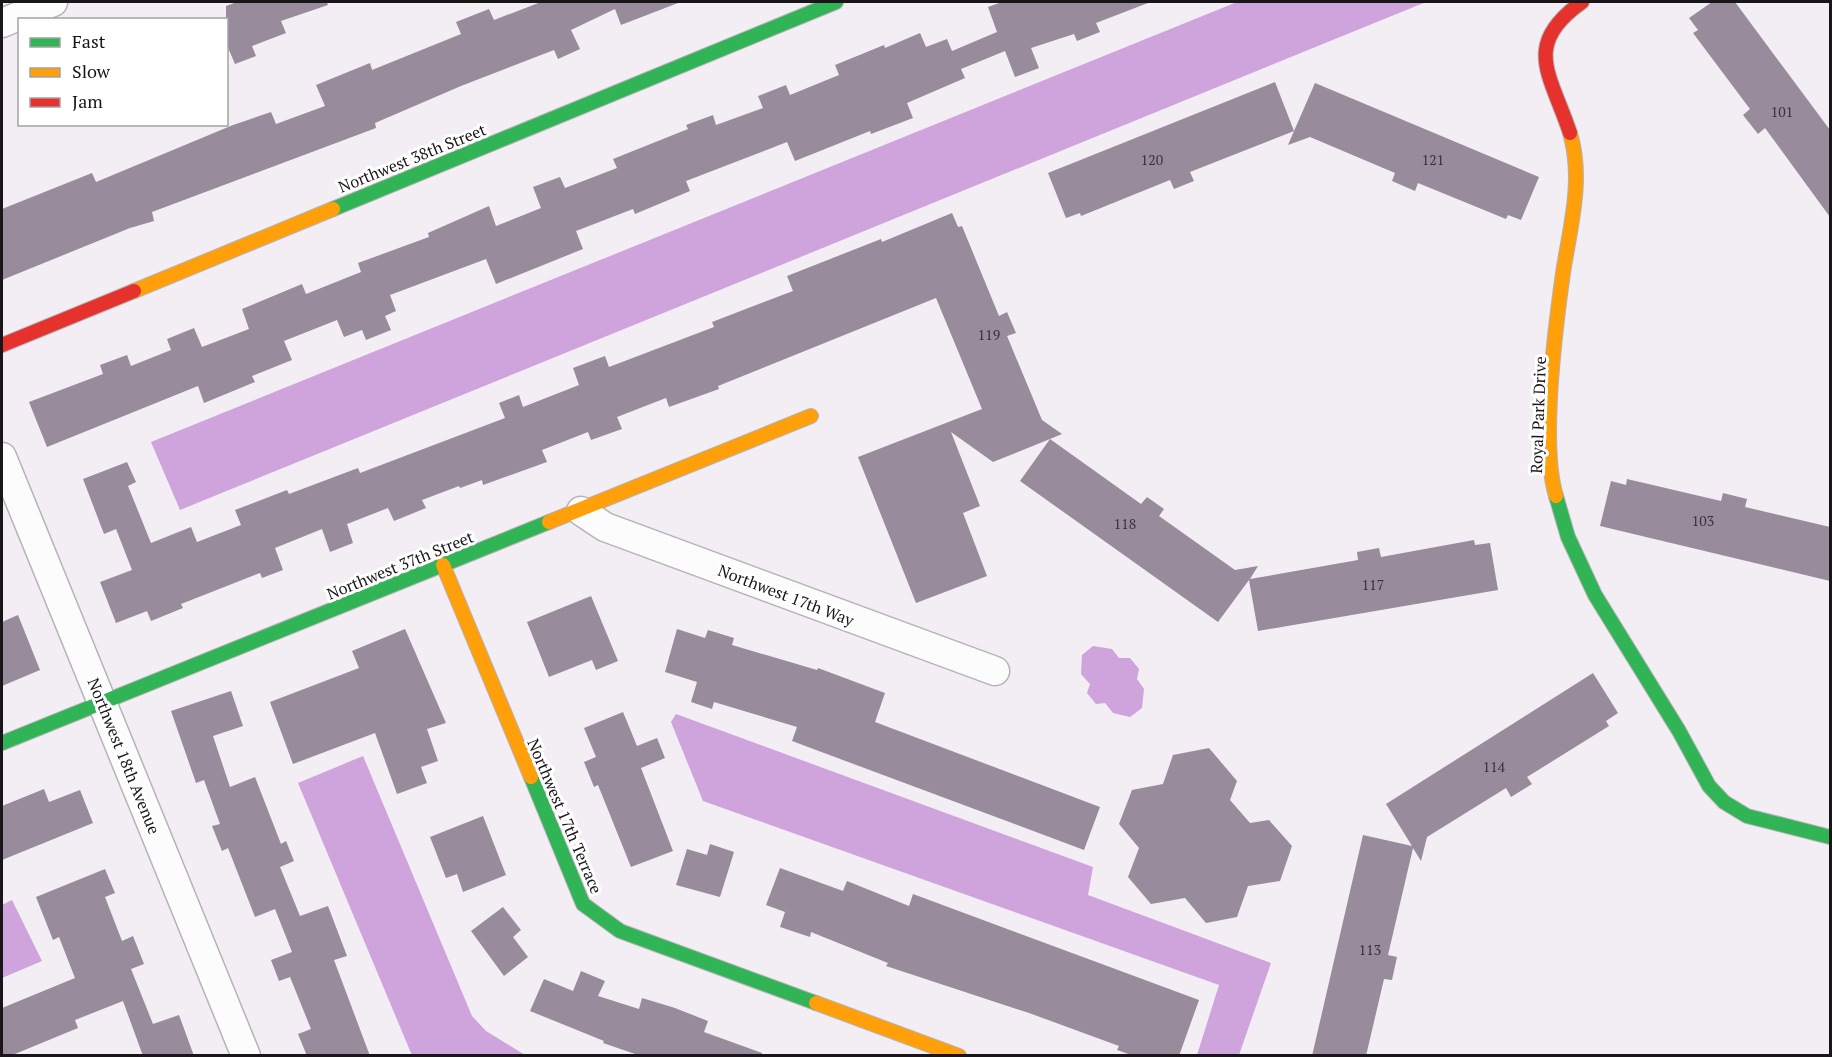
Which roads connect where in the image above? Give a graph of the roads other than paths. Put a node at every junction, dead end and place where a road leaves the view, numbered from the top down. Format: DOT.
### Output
graph roads {
  1 [pos="53,2"];
  2 [pos="836,2"];
  3 [pos="1582,2"];
  4 [pos="2,23"];
  5 [pos="2,345"];
  6 [pos="811,416"];
  7 [pos="2,457"];
  8 [pos="581,511"];
  9 [pos="442,565"];
  10 [pos="995,671"];
  11 [pos="102,703"];
  12 [pos="2,743"];
  13 [pos="1830,837"];
  14 [pos="246,1056"];
  15 [pos="959,1056"];
  1 -- 4 [label="street"];
  2 -- 5 [label="street, Northwest 38th Street"];
  3 -- 13 [label="street, Royal Park Drive"];
  6 -- 8 [label="street, Northwest 37th Street"];
  7 -- 11 [label="street, Northwest 18th Avenue"];
  8 -- 9 [label="street, Northwest 37th Street"];
  8 -- 10 [label="street, Northwest 17th Way"];
  9 -- 11 [label="street, Northwest 37th Street"];
  9 -- 15 [label="street, Northwest 17th Terrace"];
  11 -- 12 [label="street, Northwest 37th Street"];
  11 -- 14 [label="street, Northwest 18th Avenue"];
}
